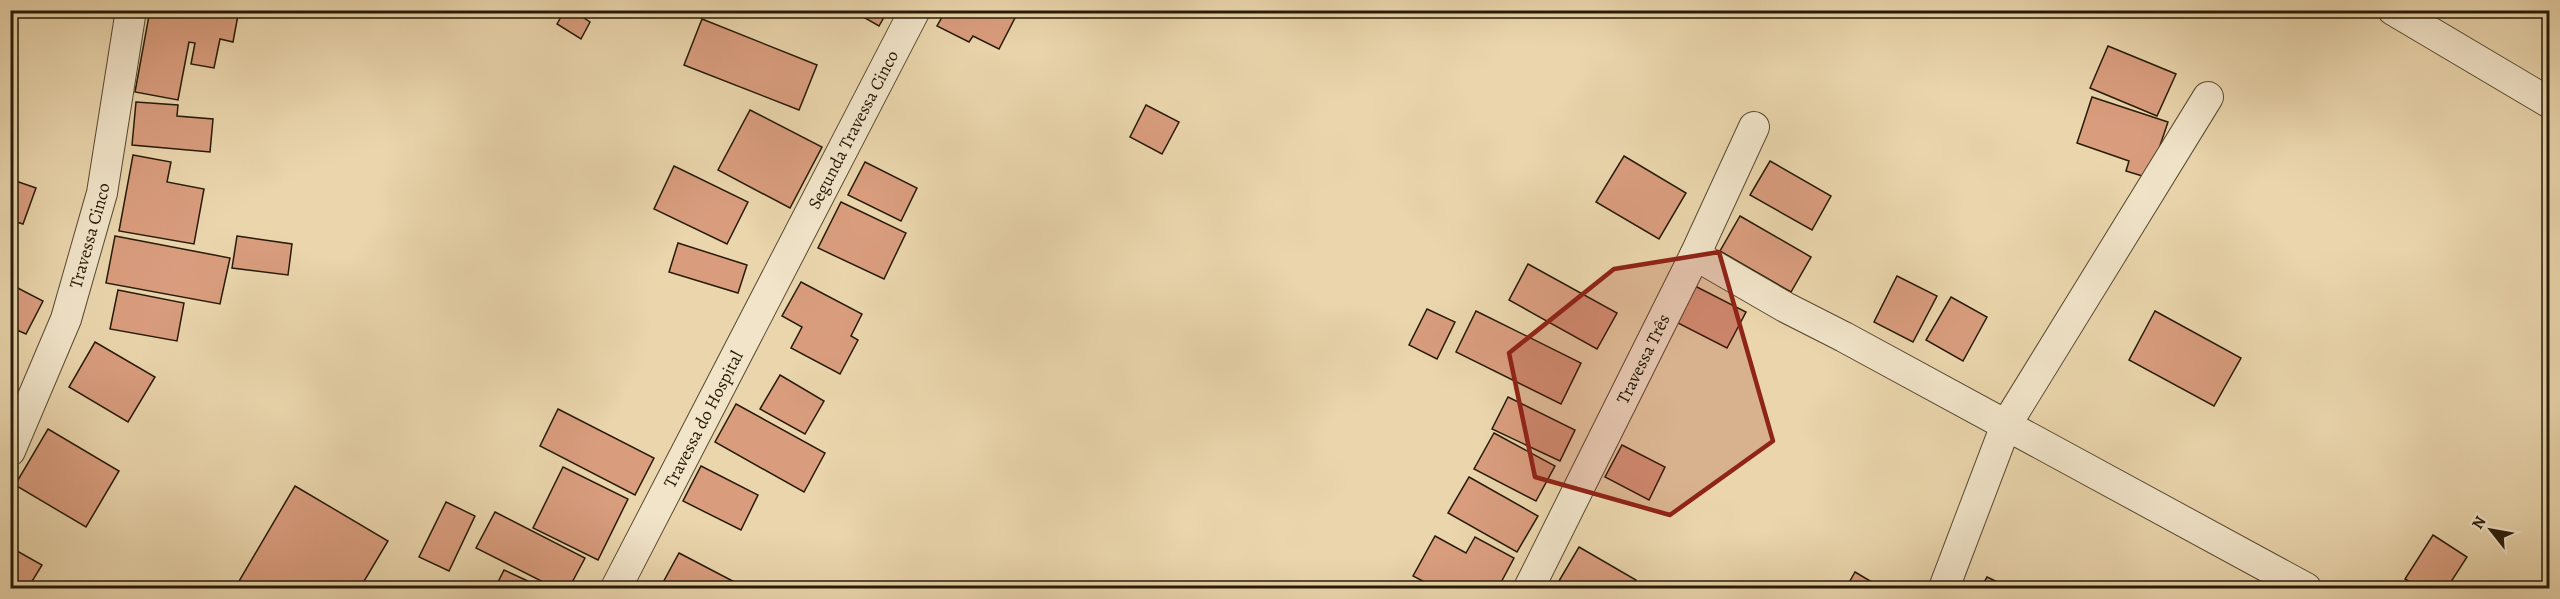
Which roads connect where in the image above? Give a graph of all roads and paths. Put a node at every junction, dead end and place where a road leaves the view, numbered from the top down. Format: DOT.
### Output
graph roads {
  1 [pos="131,10"];
  2 [pos="915,10"];
  3 [pos="2393,10"];
  4 [pos="2208,97"];
  5 [pos="2550,103"];
  6 [pos="1754,127"];
  7 [pos="791,248"];
  8 [pos="1695,255"];
  9 [pos="2006,425"];
  10 [pos="10,451"];
  11 [pos="616,588"];
  12 [pos="1529,588"];
  13 [pos="1944,588"];
  14 [pos="2306,588"];
  1 -- 10 [label="street, Travessa Cinco"];
  2 -- 7 [label="street, Segunda Travessa Cinco"];
  3 -- 5 [label="street"];
  4 -- 9 [label="street"];
  6 -- 8 [label="street, Travessa Três"];
  7 -- 11 [label="street, Travessa do Hospital"];
  8 -- 9 [label="street"];
  8 -- 12 [label="street, Travessa Três"];
  9 -- 13 [label="street"];
  9 -- 14 [label="street"];
}
